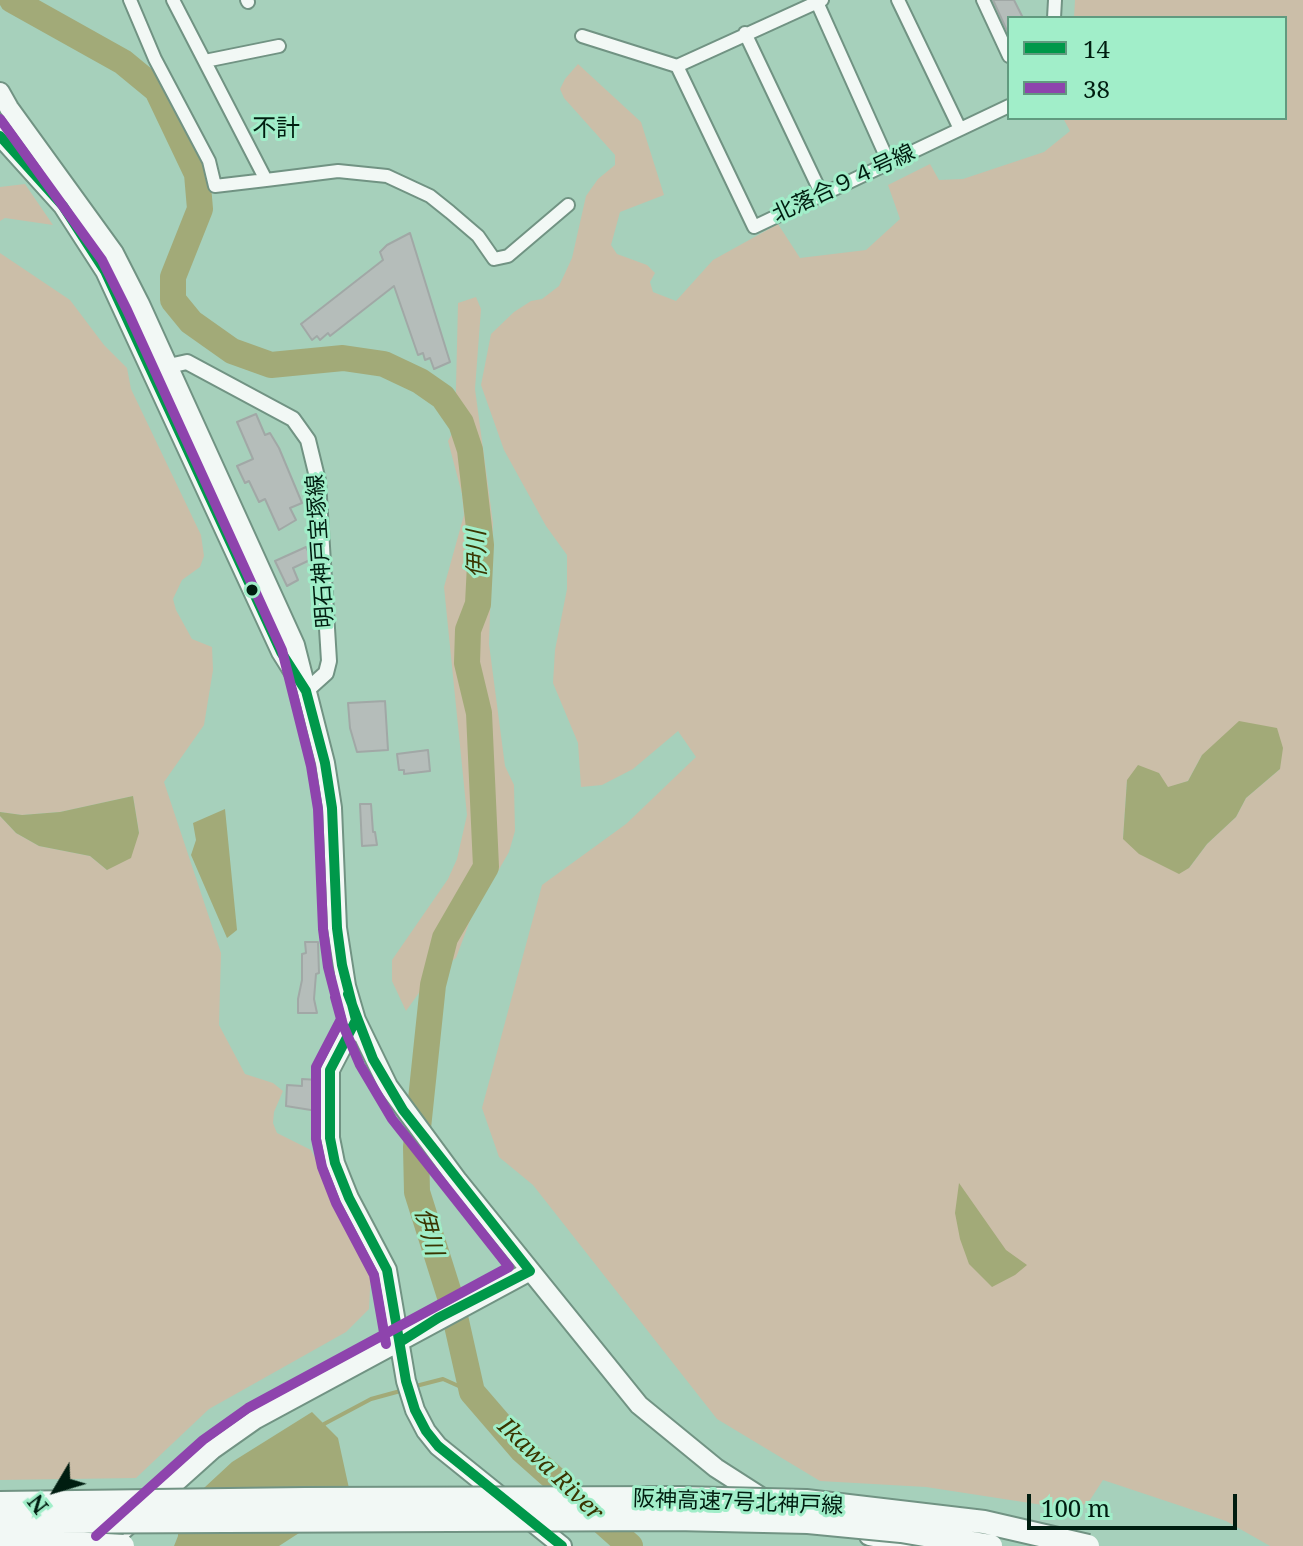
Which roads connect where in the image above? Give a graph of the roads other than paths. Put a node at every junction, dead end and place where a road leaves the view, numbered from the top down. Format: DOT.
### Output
graph roads {
  1 [pos="130,0"];
  2 [pos="173,0"];
  3 [pos="898,0"];
  4 [pos="983,0"];
  5 [pos="818,1"];
  6 [pos="745,33"];
  7 [pos="582,36"];
  8 [pos="279,46"];
  9 [pos="1007,52"];
  10 [pos="205,61"];
  11 [pos="677,66"];
  12 [pos="0,92"];
  13 [pos="1007,107"];
  14 [pos="960,129"];
  15 [pos="0,136"];
  16 [pos="889,163"];
  17 [pos="266,180"];
  18 [pos="822,195"];
  19 [pos="568,205"];
  20 [pos="160,368"];
  21 [pos="306,691"];
  22 [pos="356,1020"];
  23 [pos="530,1271"];
  24 [pos="400,1342"];
  25 [pos="0,1503"];
  26 [pos="0,1522"];
  27 [pos="0,1539"];
  28 [pos="105,1546"];
  29 [pos="123,1546"];
  30 [pos="562,1546"];
  31 [pos="920,1546"];
  32 [pos="991,1546"];
  33 [pos="1088,1546"];
  1 -- 17 [label="street"];
  2 -- 10 [label="street"];
  3 -- 14 [label="street"];
  4 -- 9 [label="street"];
  5 -- 6 [label="street"];
  5 -- 16 [label="street"];
  6 -- 11 [label="street"];
  6 -- 18 [label="street"];
  7 -- 11 [label="street"];
  8 -- 10 [label="street"];
  10 -- 17 [label="street"];
  11 -- 18 [label="street, 北落合９４号線"];
  12 -- 20 [label="main road"];
  13 -- 14 [label="street, 北落合９４号線"];
  14 -- 16 [label="street, 北落合９４号線"];
  15 -- 20 [label="main road"];
  16 -- 18 [label="street, 北落合９４号線"];
  17 -- 19 [label="street"];
  20 -- 21 [label="main road"];
  20 -- 21 [label="street, 明石神戸宝塚線"];
  21 -- 22 [label="main road"];
  22 -- 23 [label="main road"];
  22 -- 24 [label="main road"];
  23 -- 24 [label="main road"];
  23 -- 31 [label="main road"];
  24 -- 28 [label="main road"];
  24 -- 30 [label="main road"];
  25 -- 33 [label="highway, 阪神高速7号北神戸線, bridge"];
  26 -- 32 [label="highway, 阪神高速7号北神戸線, bridge"];
  27 -- 29 [label="highway, bridge"];
}
